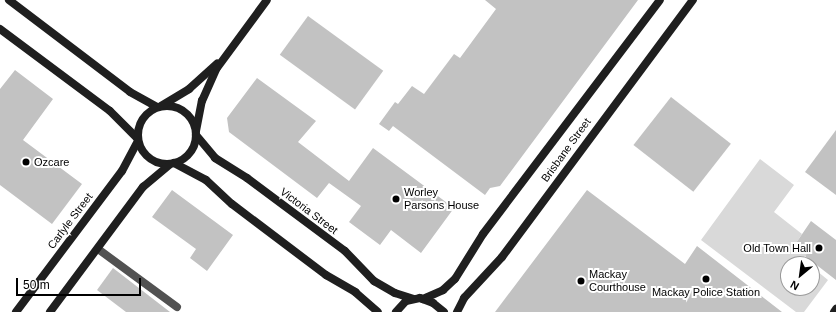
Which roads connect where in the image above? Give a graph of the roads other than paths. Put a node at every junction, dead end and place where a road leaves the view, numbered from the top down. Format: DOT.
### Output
graph roads {
  1 [pos="9,0"];
  2 [pos="267,0"];
  3 [pos="660,0"];
  4 [pos="693,0"];
  5 [pos="0,29"];
  6 [pos="224,58"];
  7 [pos="158,107"];
  8 [pos="196,134"];
  9 [pos="138,139"];
  10 [pos="172,164"];
  11 [pos="98,248"];
  12 [pos="413,299"];
  13 [pos="423,299"];
  14 [pos="177,307"];
  15 [pos="836,309"];
  16 [pos="16,312"];
  17 [pos="50,312"];
  18 [pos="378,312"];
  19 [pos="396,312"];
  20 [pos="444,312"];
  21 [pos="457,312"];
  22 [pos="834,312"];
  1 -- 7 [label="street"];
  2 -- 6 [label="street"];
  3 -- 13 [label="street, Brisbane Street"];
  4 -- 21 [label="street, Brisbane Street"];
  5 -- 9 [label="street"];
  6 -- 7 [label="street"];
  6 -- 8 [label="street"];
  7 -- 8 [label="street"];
  7 -- 9 [label="street"];
  8 -- 10 [label="street"];
  8 -- 12 [label="street, Victoria Street"];
  9 -- 10 [label="street"];
  9 -- 16 [label="street, Carlyle Street"];
  10 -- 11 [label="street"];
  10 -- 18 [label="street"];
  11 -- 14 [label="lane"];
  11 -- 17 [label="street"];
  12 -- 13 [label="street, Victoria Street"];
  12 -- 19 [label="street"];
  13 -- 20 [label="street"];
  15 -- 22 [label="street"];
}
